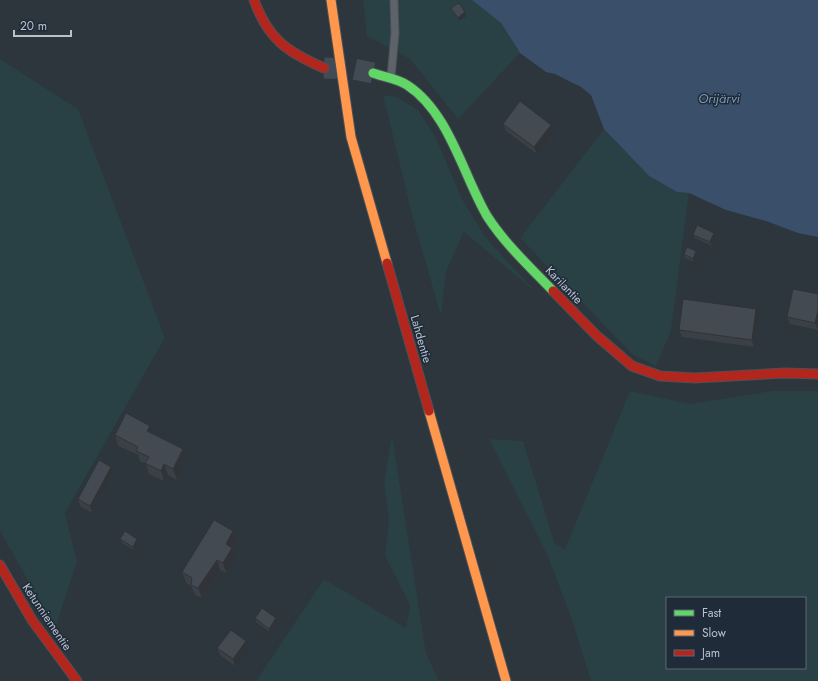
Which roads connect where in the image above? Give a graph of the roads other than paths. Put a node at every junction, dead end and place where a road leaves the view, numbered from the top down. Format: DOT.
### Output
graph roads {
  1 [pos="254,0"];
  2 [pos="331,0"];
  3 [pos="394,0"];
  4 [pos="324,68"];
  5 [pos="373,73"];
  6 [pos="391,79"];
  7 [pos="818,374"];
  8 [pos="0,565"];
  9 [pos="77,681"];
  10 [pos="506,681"];
  1 -- 4 [label="main road"];
  2 -- 10 [label="main road, Lahdentie"];
  3 -- 6 [label="lane"];
  5 -- 6 [label="main road, Karilantie"];
  6 -- 7 [label="main road, Karilantie"];
  8 -- 9 [label="main road, Ketunniementie"];
}
